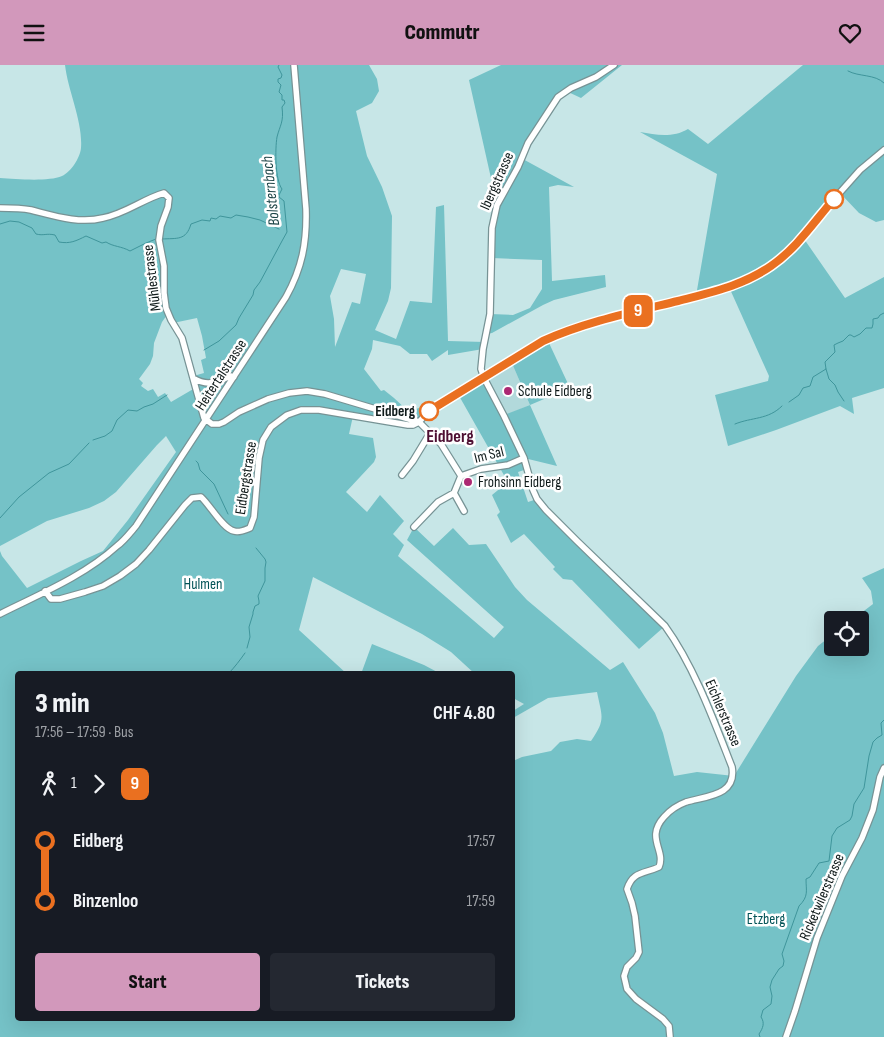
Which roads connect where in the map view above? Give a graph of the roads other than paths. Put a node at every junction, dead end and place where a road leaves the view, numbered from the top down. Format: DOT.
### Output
graph roads {
  1 [pos="294,65"];
  2 [pos="614,65"];
  3 [pos="884,149"];
  4 [pos="0,208"];
  5 [pos="234,377"];
  6 [pos="484,377"];
  7 [pos="193,379"];
  8 [pos="206,420"];
  9 [pos="419,422"];
  10 [pos="430,433"];
  11 [pos="524,458"];
  12 [pos="402,475"];
  13 [pos="461,476"];
  14 [pos="454,493"];
  15 [pos="464,511"];
  16 [pos="414,527"];
  17 [pos="45,591"];
  18 [pos="0,615"];
  19 [pos="884,768"];
  20 [pos="670,1037"];
  21 [pos="786,1037"];
  1 -- 5 [label="street, Heitertalstrasse"];
  2 -- 6 [label="street, Ibergstrasse"];
  3 -- 6 [label="street"];
  4 -- 7 [label="street, Mühlestrasse"];
  5 -- 7 [label="street"];
  5 -- 8 [label="street, Heitertalstrasse"];
  6 -- 9 [label="street"];
  6 -- 11 [label="street, Eichlerstrasse"];
  7 -- 8 [label="street, Mühlestrasse"];
  8 -- 9 [label="street"];
  8 -- 17 [label="street, Heitertalstrasse"];
  9 -- 10 [label="street"];
  9 -- 17 [label="street, Eidbergstrasse"];
  10 -- 12 [label="street"];
  10 -- 13 [label="street"];
  11 -- 13 [label="street, Im Sal"];
  11 -- 20 [label="street, Eichlerstrasse"];
  13 -- 14 [label="street"];
  14 -- 15 [label="street"];
  14 -- 16 [label="street"];
  17 -- 18 [label="street, Heitertalstrasse"];
  19 -- 21 [label="street, Ricketwilerstrasse"];
}
